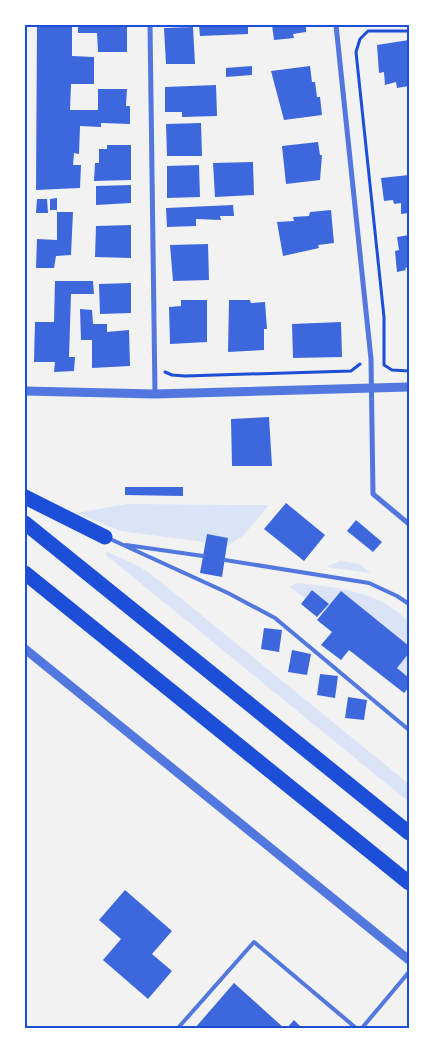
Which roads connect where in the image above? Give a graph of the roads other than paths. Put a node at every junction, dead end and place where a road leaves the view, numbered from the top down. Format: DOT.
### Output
graph roads {
  1 [pos="150,25"];
  2 [pos="336,25"];
  3 [pos="409,386"];
  4 [pos="372,387"];
  5 [pos="25,391"];
  6 [pos="155,394"];
  7 [pos="25,497"];
  8 [pos="25,523"];
  9 [pos="409,524"];
  10 [pos="105,537"];
  11 [pos="120,544"];
  12 [pos="203,556"];
  13 [pos="225,560"];
  14 [pos="25,573"];
  15 [pos="409,604"];
  16 [pos="25,649"];
  17 [pos="409,730"];
  18 [pos="409,833"];
  19 [pos="409,883"];
  20 [pos="409,960"];
  21 [pos="409,972"];
  22 [pos="178,1028"];
  23 [pos="356,1028"];
  24 [pos="362,1028"];
  1 -- 6 [label="street"];
  2 -- 4 [label="street"];
  3 -- 4 [label="street"];
  4 -- 6 [label="street"];
  4 -- 9 [label="street"];
  5 -- 6 [label="street"];
  7 -- 10 [label="highway"];
  8 -- 18 [label="highway"];
  10 -- 11 [label="lane"];
  11 -- 12 [label="lane"];
  11 -- 17 [label="lane"];
  13 -- 15 [label="lane"];
  14 -- 19 [label="highway"];
  16 -- 20 [label="street"];
  21 -- 24 [label="lane"];
  22 -- 23 [label="lane"];
}
